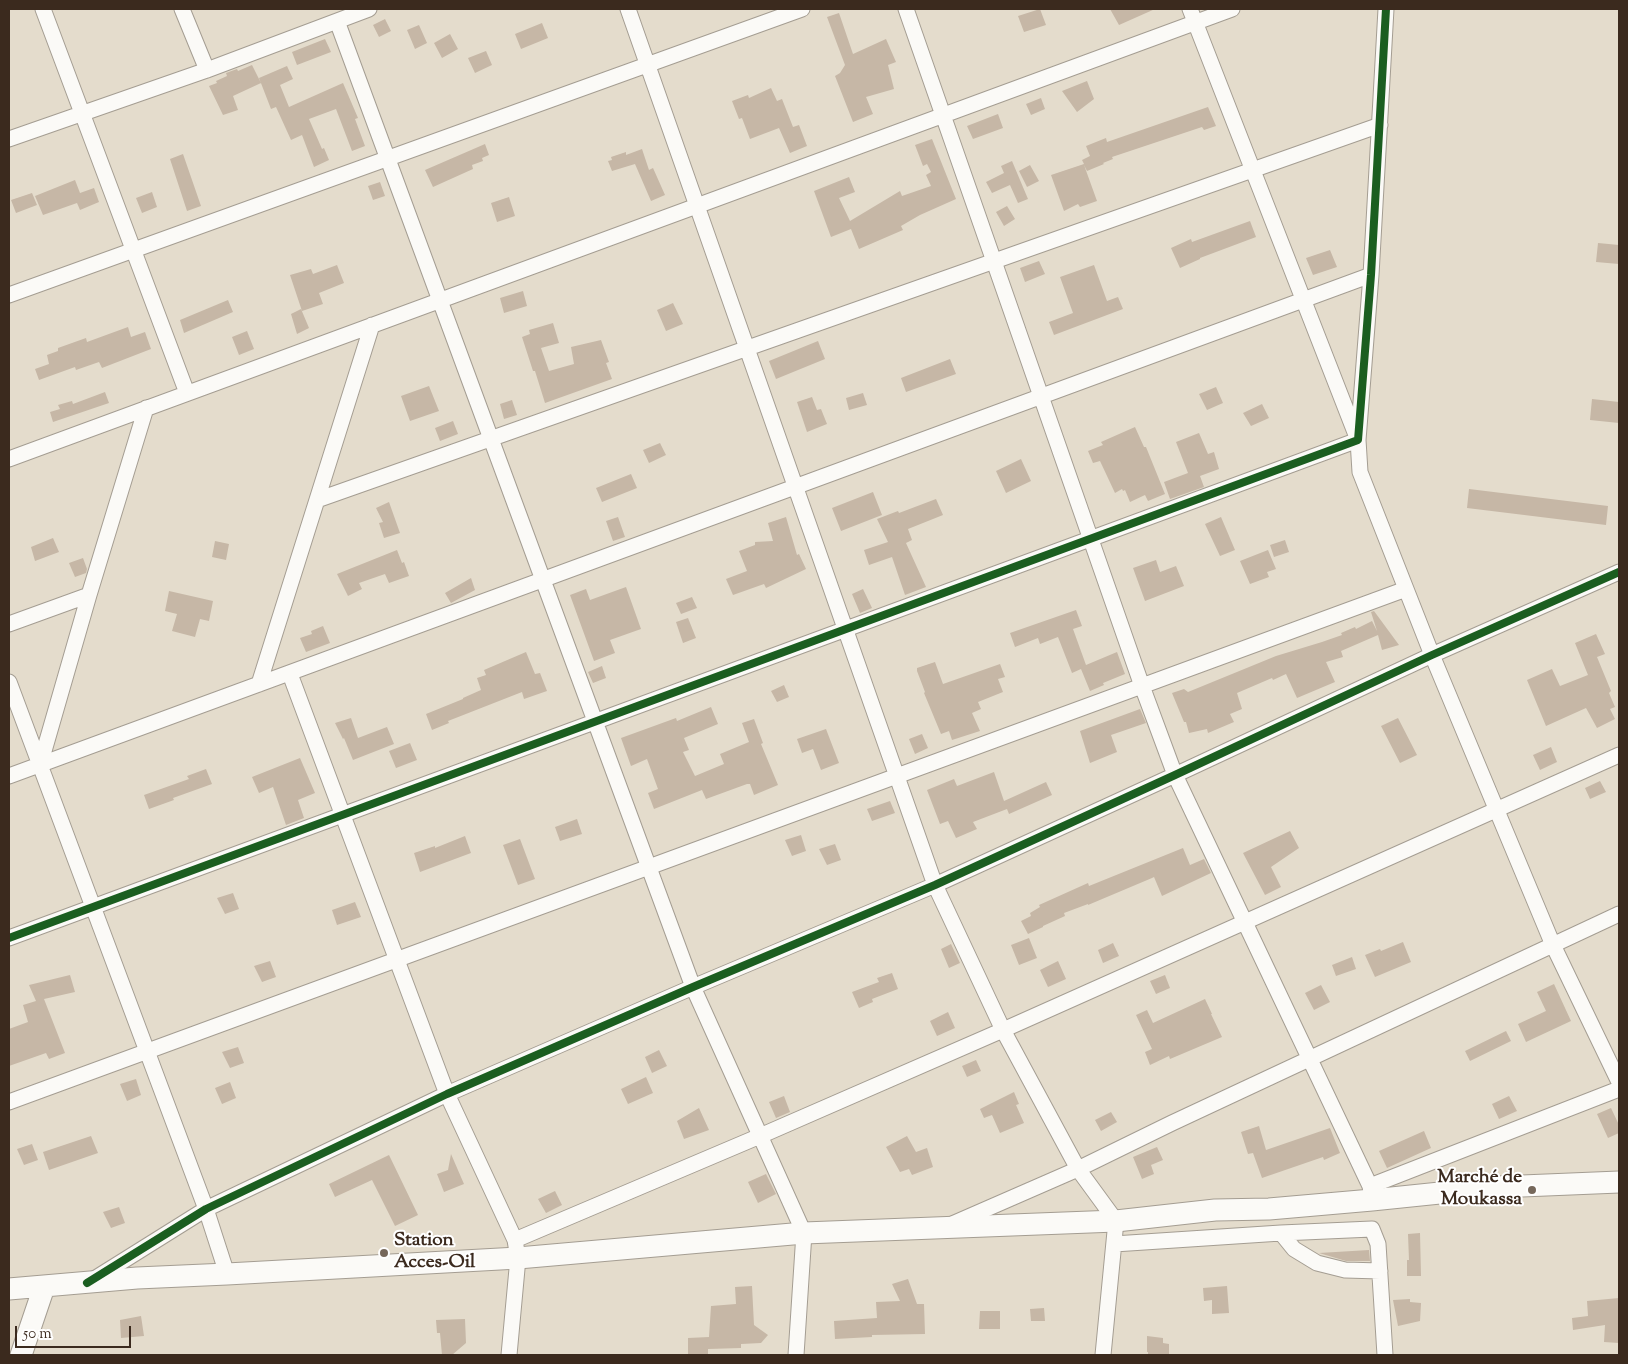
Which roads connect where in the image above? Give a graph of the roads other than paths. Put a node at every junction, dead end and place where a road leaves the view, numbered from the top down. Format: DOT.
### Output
graph roads {
  1 [pos="43,9"];
  2 [pos="182,9"];
  3 [pos="369,9"];
  4 [pos="628,9"];
  5 [pos="802,9"];
  6 [pos="906,9"];
  7 [pos="1232,9"];
  8 [pos="1386,9"];
  9 [pos="1193,16"];
  10 [pos="337,21"];
  11 [pos="648,64"];
  12 [pos="207,70"];
  13 [pos="82,113"];
  14 [pos="943,115"];
  15 [pos="1380,125"];
  16 [pos="9,139"];
  17 [pos="387,158"];
  18 [pos="1253,170"];
  19 [pos="697,206"];
  20 [pos="133,250"];
  21 [pos="994,261"];
  22 [pos="1371,275"];
  23 [pos="9,295"];
  24 [pos="440,300"];
  25 [pos="1303,300"];
  26 [pos="372,325"];
  27 [pos="747,348"];
  28 [pos="187,393"];
  29 [pos="1041,397"];
  30 [pos="146,408"];
  31 [pos="491,438"];
  32 [pos="1358,440"];
  33 [pos="9,459"];
  34 [pos="796,487"];
  35 [pos="317,500"];
  36 [pos="1091,539"];
  37 [pos="1619,572"];
  38 [pos="543,580"];
  39 [pos="1406,589"];
  40 [pos="89,595"];
  41 [pos="9,624"];
  42 [pos="845,629"];
  43 [pos="1432,655"];
  44 [pos="290,674"];
  45 [pos="9,682"];
  46 [pos="259,684"];
  47 [pos="1142,686"];
  48 [pos="595,722"];
  49 [pos="1619,755"];
  50 [pos="40,765"];
  51 [pos="1175,775"];
  52 [pos="9,776"];
  53 [pos="897,776"];
  54 [pos="1496,809"];
  55 [pos="343,815"];
  56 [pos="649,867"];
  57 [pos="935,885"];
  58 [pos="93,907"];
  59 [pos="1619,914"];
  60 [pos="1246,922"];
  61 [pos="9,938"];
  62 [pos="1553,945"];
  63 [pos="398,959"];
  64 [pos="693,987"];
  65 [pos="1003,1030"];
  66 [pos="147,1051"];
  67 [pos="1310,1058"];
  68 [pos="1619,1082"];
  69 [pos="1619,1089"];
  70 [pos="447,1094"];
  71 [pos="9,1102"];
  72 [pos="760,1136"];
  73 [pos="1078,1168"];
  74 [pos="1619,1182"];
  75 [pos="1371,1193"];
  76 [pos="206,1209"];
  77 [pos="1116,1221"];
  78 [pos="944,1228"];
  79 [pos="804,1233"];
  80 [pos="1281,1233"];
  81 [pos="1114,1244"];
  82 [pos="516,1249"];
  83 [pos="1380,1272"];
  84 [pos="228,1274"];
  85 [pos="87,1283"];
  86 [pos="44,1287"];
  87 [pos="9,1289"];
  88 [pos="22,1355"];
  89 [pos="509,1355"];
  90 [pos="796,1355"];
  91 [pos="1103,1355"];
  92 [pos="1384,1355"];
  1 -- 13 [label="street"];
  2 -- 12 [label="street"];
  3 -- 10 [label="street"];
  4 -- 11 [label="street"];
  5 -- 11 [label="street"];
  6 -- 14 [label="street"];
  7 -- 9 [label="street"];
  8 -- 15 [label="street"];
  9 -- 14 [label="street"];
  9 -- 18 [label="street"];
  10 -- 12 [label="street"];
  10 -- 17 [label="street"];
  11 -- 17 [label="street"];
  11 -- 19 [label="street"];
  12 -- 13 [label="street"];
  13 -- 16 [label="street"];
  13 -- 20 [label="street"];
  14 -- 19 [label="street"];
  14 -- 21 [label="street"];
  15 -- 18 [label="street"];
  15 -- 22 [label="street"];
  17 -- 20 [label="street"];
  17 -- 24 [label="street"];
  18 -- 21 [label="street"];
  18 -- 25 [label="street"];
  19 -- 24 [label="street"];
  19 -- 27 [label="street"];
  20 -- 23 [label="street"];
  20 -- 28 [label="street"];
  21 -- 27 [label="street"];
  21 -- 29 [label="street"];
  22 -- 25 [label="street"];
  22 -- 32 [label="street"];
  24 -- 26 [label="street"];
  24 -- 31 [label="street"];
  25 -- 29 [label="street"];
  25 -- 32 [label="street"];
  26 -- 28 [label="street"];
  26 -- 35 [label="street"];
  27 -- 31 [label="street"];
  27 -- 34 [label="street"];
  28 -- 30 [label="street"];
  29 -- 34 [label="street"];
  29 -- 36 [label="street"];
  30 -- 33 [label="street"];
  30 -- 40 [label="street"];
  31 -- 35 [label="street"];
  31 -- 38 [label="street"];
  32 -- 36 [label="street"];
  32 -- 39 [label="street"];
  34 -- 38 [label="street"];
  34 -- 42 [label="street"];
  35 -- 46 [label="street"];
  36 -- 42 [label="street"];
  36 -- 47 [label="street"];
  37 -- 43 [label="street"];
  38 -- 44 [label="street"];
  38 -- 48 [label="street"];
  39 -- 43 [label="street"];
  39 -- 47 [label="street"];
  40 -- 41 [label="street"];
  40 -- 50 [label="street"];
  42 -- 48 [label="street"];
  42 -- 53 [label="street"];
  43 -- 51 [label="street"];
  43 -- 54 [label="street"];
  44 -- 46 [label="street"];
  44 -- 55 [label="street"];
  45 -- 50 [label="street"];
  46 -- 50 [label="street"];
  47 -- 51 [label="street"];
  47 -- 53 [label="street"];
  48 -- 55 [label="street"];
  48 -- 56 [label="street"];
  49 -- 54 [label="street"];
  50 -- 52 [label="street"];
  50 -- 58 [label="street"];
  51 -- 57 [label="street"];
  51 -- 60 [label="street"];
  53 -- 56 [label="street"];
  53 -- 57 [label="street"];
  54 -- 60 [label="street"];
  54 -- 62 [label="street"];
  55 -- 58 [label="street"];
  55 -- 63 [label="street"];
  56 -- 63 [label="street"];
  56 -- 64 [label="street"];
  57 -- 64 [label="street"];
  57 -- 65 [label="street"];
  58 -- 61 [label="street"];
  58 -- 66 [label="street"];
  59 -- 62 [label="street"];
  60 -- 65 [label="street"];
  60 -- 67 [label="street"];
  62 -- 67 [label="street"];
  62 -- 68 [label="street"];
  63 -- 66 [label="street"];
  63 -- 70 [label="street"];
  64 -- 70 [label="street"];
  64 -- 72 [label="street"];
  65 -- 72 [label="street"];
  65 -- 73 [label="street"];
  66 -- 71 [label="street"];
  66 -- 76 [label="street"];
  67 -- 73 [label="street"];
  67 -- 75 [label="street"];
  69 -- 75 [label="street"];
  70 -- 76 [label="street"];
  70 -- 82 [label="street"];
  72 -- 79 [label="street"];
  72 -- 82 [label="street"];
  73 -- 77 [label="street"];
  73 -- 78 [label="street"];
  74 -- 75 [label="street"];
  75 -- 77 [label="street"];
  76 -- 84 [label="street"];
  76 -- 85 [label="street"];
  77 -- 78 [label="street"];
  77 -- 81 [label="street"];
  78 -- 79 [label="street"];
  79 -- 82 [label="street"];
  79 -- 90 [label="street"];
  80 -- 81 [label="street"];
  80 -- 83 [label="street"];
  80 -- 83 [label="street"];
  81 -- 91 [label="street"];
  82 -- 84 [label="street"];
  82 -- 89 [label="street"];
  83 -- 92 [label="street"];
  84 -- 85 [label="street"];
  85 -- 86 [label="street"];
  86 -- 87 [label="street"];
  86 -- 88 [label="street"];
}
